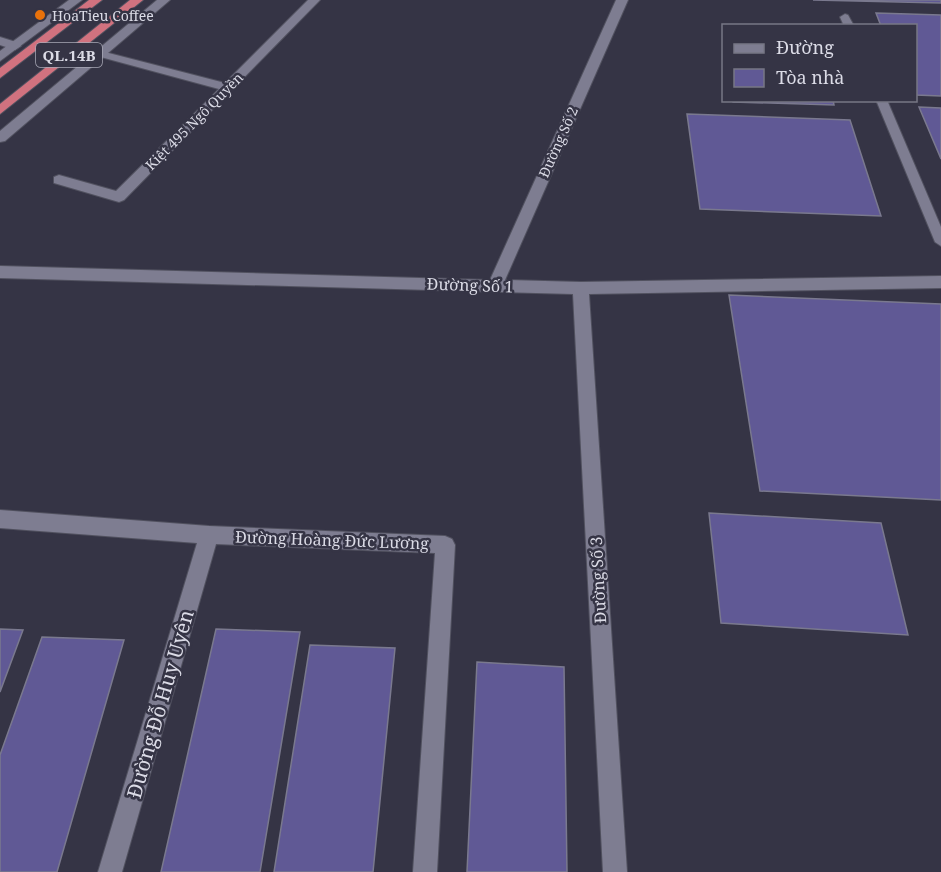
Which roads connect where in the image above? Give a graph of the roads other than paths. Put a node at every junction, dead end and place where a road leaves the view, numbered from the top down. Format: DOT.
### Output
graph roads {
  1 [pos="76,0"];
  2 [pos="96,0"];
  3 [pos="137,0"];
  4 [pos="164,0"];
  5 [pos="314,0"];
  6 [pos="622,0"];
  7 [pos="0,41"];
  8 [pos="15,46"];
  9 [pos="101,53"];
  10 [pos="0,57"];
  11 [pos="0,74"];
  12 [pos="227,87"];
  13 [pos="882,102"];
  14 [pos="0,110"];
  15 [pos="0,138"];
  16 [pos="59,180"];
  17 [pos="941,242"];
  18 [pos="0,272"];
  19 [pos="941,282"];
  20 [pos="495,285"];
  21 [pos="581,288"];
  22 [pos="0,519"];
  23 [pos="209,535"];
  24 [pos="110,872"];
  25 [pos="425,872"];
  26 [pos="615,872"];
  1 -- 8 [label="street"];
  2 -- 11 [label="highway, QL.14B"];
  3 -- 14 [label="highway, QL.14B"];
  4 -- 9 [label="street"];
  5 -- 12 [label="street, Kiệt 495 Ngô Quyền"];
  6 -- 20 [label="street, Đường Số 2"];
  7 -- 8 [label="street"];
  8 -- 10 [label="street"];
  9 -- 12 [label="street"];
  9 -- 15 [label="street"];
  12 -- 16 [label="street, Kiệt 495 Ngô Quyền"];
  13 -- 17 [label="lane"];
  18 -- 20 [label="street, Đường Số 1"];
  19 -- 21 [label="street, Đường Số 1"];
  20 -- 21 [label="street, Đường Số 1"];
  21 -- 26 [label="street, Đường Số 3"];
  22 -- 23 [label="street, Đường Hoàng Đức Lương"];
  23 -- 24 [label="street, Đường Đỗ Huy Uyên"];
  23 -- 25 [label="street, Đường Hoàng Đức Lương"];
}
